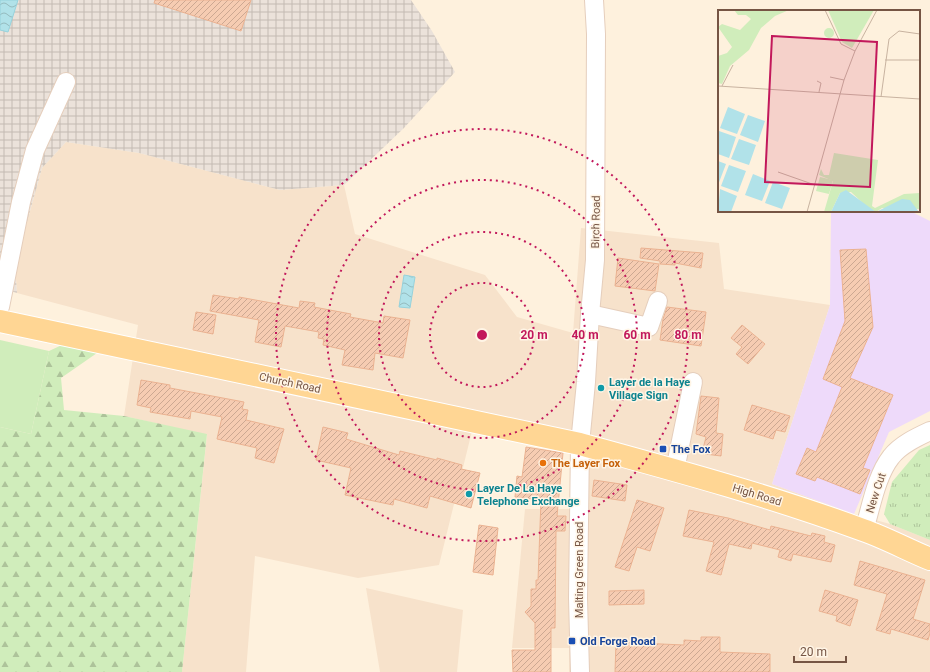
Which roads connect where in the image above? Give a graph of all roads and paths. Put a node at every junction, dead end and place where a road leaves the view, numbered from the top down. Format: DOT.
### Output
graph roads {
  1 [pos="594,0"];
  2 [pos="66,82"];
  3 [pos="658,302"];
  4 [pos="0,307"];
  5 [pos="590,314"];
  6 [pos="0,321"];
  7 [pos="693,382"];
  8 [pos="930,431"];
  9 [pos="580,444"];
  10 [pos="674,470"];
  11 [pos="864,530"];
  12 [pos="930,559"];
  13 [pos="580,672"];
  1 -- 5 [label="street, Birch Road"];
  2 -- 4 [label="street"];
  3 -- 5 [label="street"];
  5 -- 9 [label="street, Birch Road"];
  6 -- 9 [label="main road, Church Road"];
  7 -- 10 [label="street"];
  8 -- 11 [label="street, New Cut"];
  9 -- 10 [label="main road, High Road"];
  9 -- 13 [label="street, Malting Green Road"];
  10 -- 11 [label="main road, High Road"];
  11 -- 12 [label="main road, High Road"];
}
